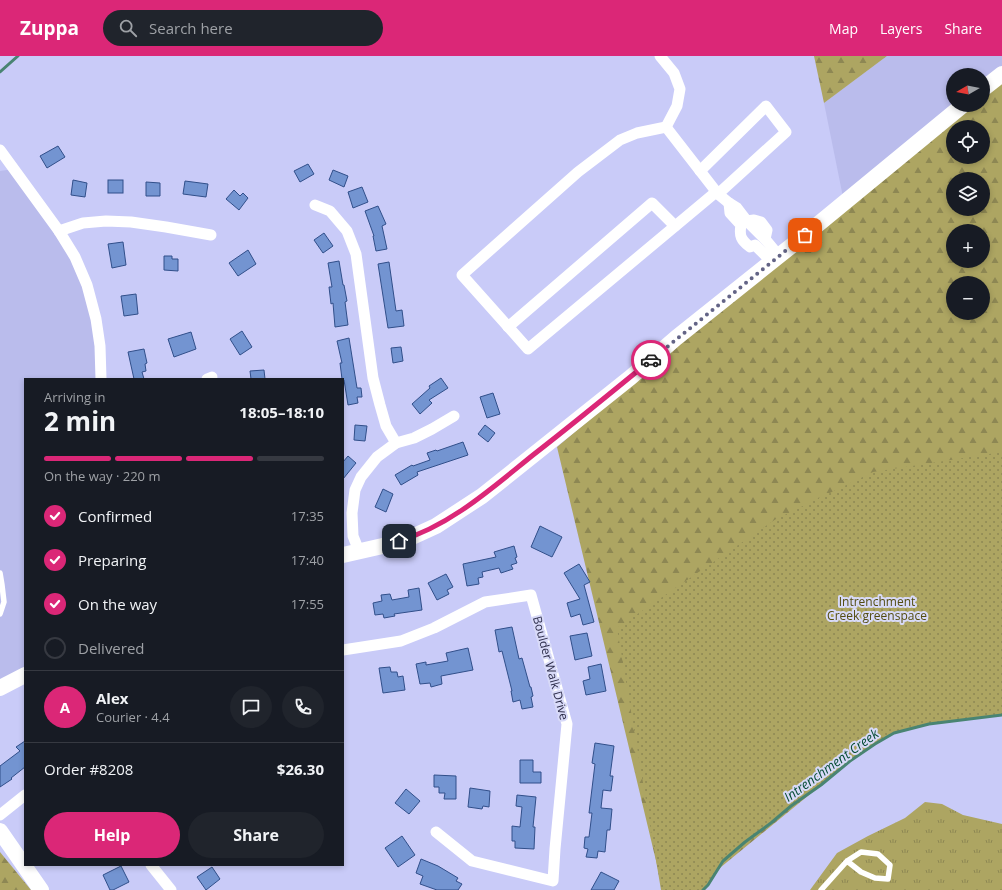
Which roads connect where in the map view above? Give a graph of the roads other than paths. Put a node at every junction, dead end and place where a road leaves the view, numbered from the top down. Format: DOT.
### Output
graph roads {
  1 [pos="660,56"];
  2 [pos="1002,74"];
  3 [pos="990,83"];
  4 [pos="954,112"];
  5 [pos="666,127"];
  6 [pos="0,150"];
  7 [pos="700,171"];
  8 [pos="717,193"];
  9 [pos="315,205"];
  10 [pos="744,223"];
  11 [pos="675,226"];
  12 [pos="59,231"];
  13 [pos="211,235"];
  14 [pos="776,259"];
  15 [pos="508,327"];
  16 [pos="101,378"];
  17 [pos="454,416"];
  18 [pos="396,443"];
  19 [pos="359,551"];
  20 [pos="344,555"];
  21 [pos="0,573"];
  22 [pos="0,614"];
  23 [pos="344,650"];
  24 [pos="24,676"];
  25 [pos="0,688"];
  26 [pos="24,796"];
  27 [pos="0,815"];
  28 [pos="0,831"];
  29 [pos="436,832"];
  30 [pos="847,861"];
  31 [pos="24,866"];
  32 [pos="24,866"];
  33 [pos="152,866"];
  34 [pos="41,890"];
  35 [pos="171,890"];
  36 [pos="821,890"];
  1 -- 5 [label="street"];
  2 -- 3 [label="street"];
  4 -- 14 [label="street"];
  5 -- 7 [label="street"];
  5 -- 15 [label="street"];
  6 -- 12 [label="street"];
  7 -- 8 [label="street"];
  7 -- 8 [label="street"];
  8 -- 10 [label="street"];
  8 -- 11 [label="street"];
  9 -- 18 [label="street"];
  10 -- 14 [label="street"];
  10 -- 14 [label="street"];
  11 -- 15 [label="street"];
  11 -- 15 [label="street"];
  12 -- 13 [label="street"];
  12 -- 16 [label="street"];
  14 -- 19 [label="street"];
  17 -- 18 [label="street"];
  18 -- 19 [label="street"];
  19 -- 20 [label="street"];
  21 -- 22 [label="lane"];
  23 -- 29 [label="street, Boulder Walk Drive"];
  24 -- 25 [label="street"];
  26 -- 27 [label="street"];
  28 -- 32 [label="street"];
  30 -- 30 [label="lane"];
  30 -- 36 [label="lane"];
  31 -- 34 [label="street"];
  33 -- 35 [label="street"];
}
